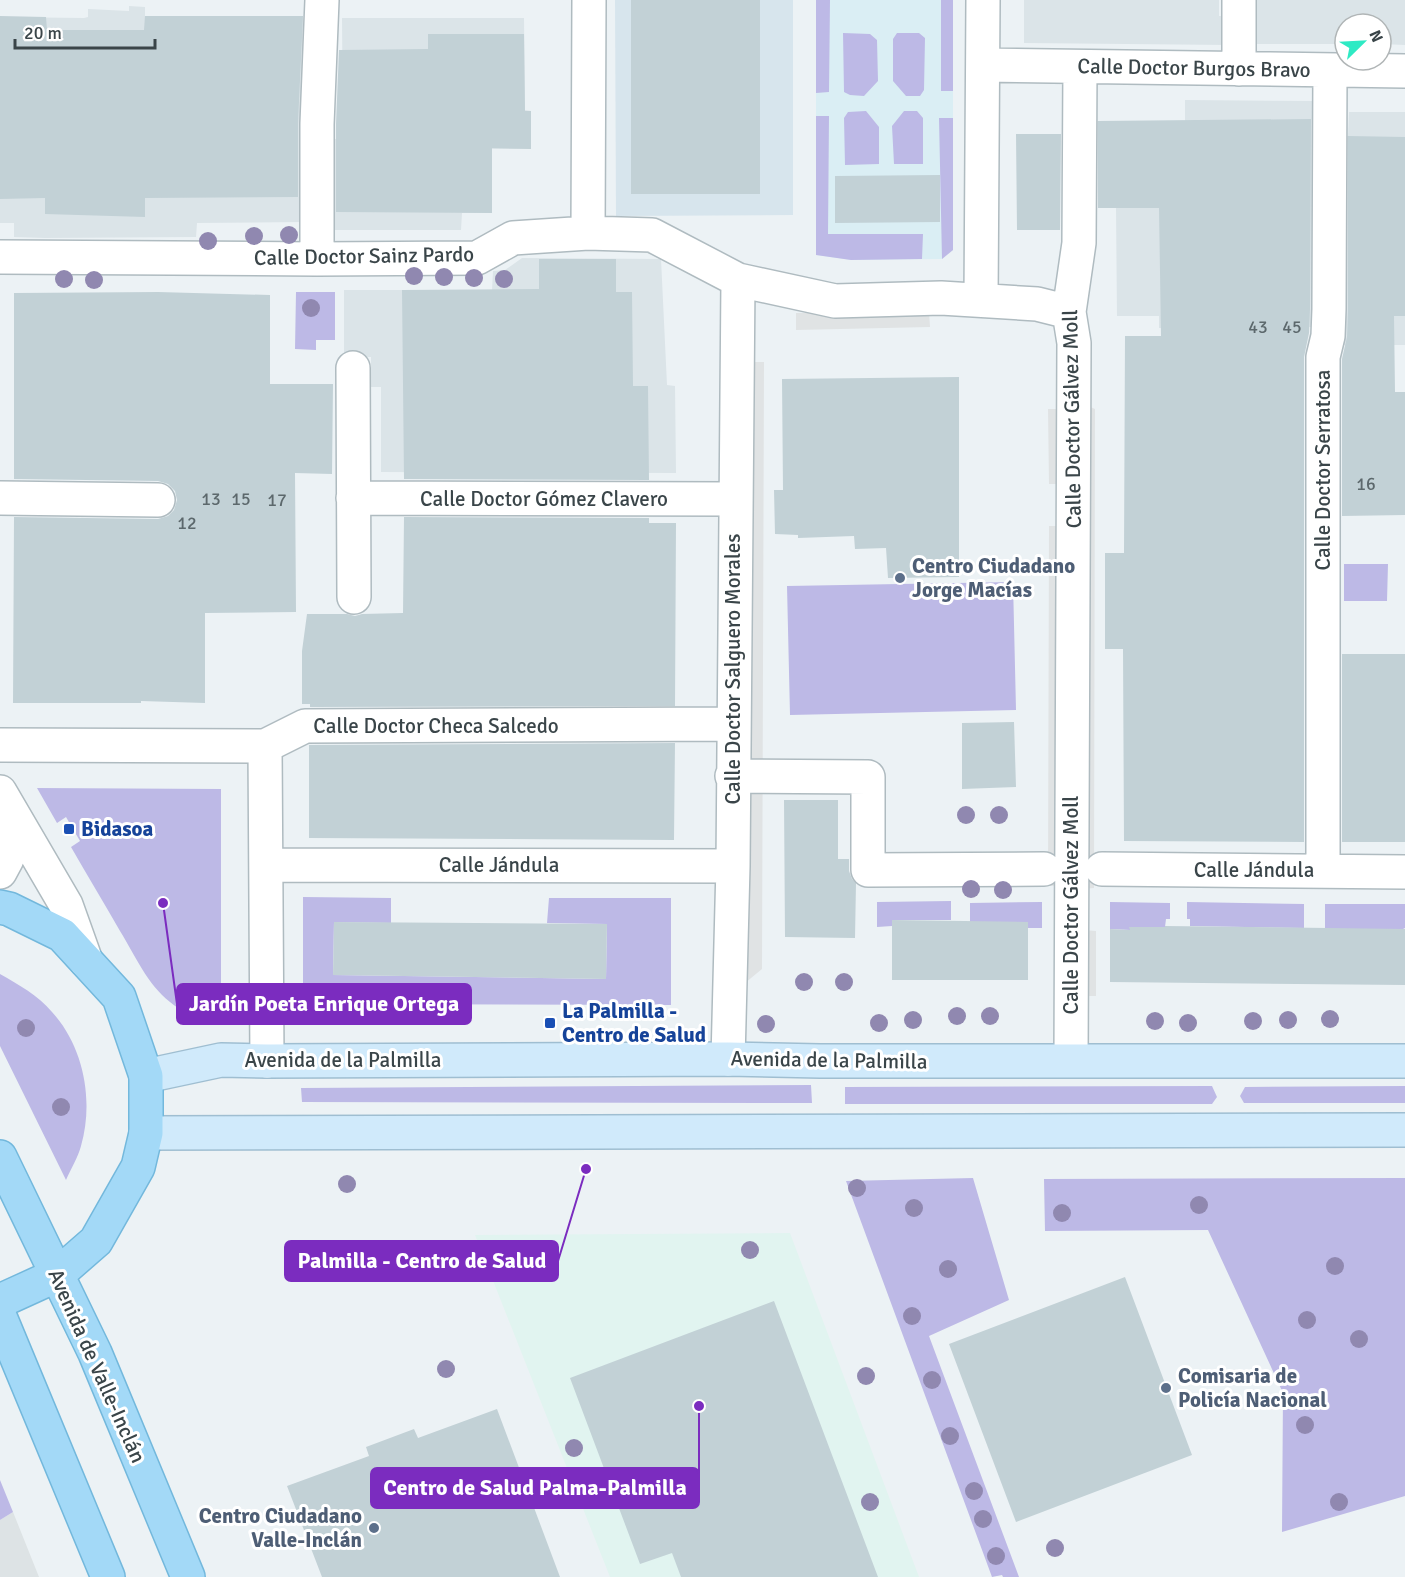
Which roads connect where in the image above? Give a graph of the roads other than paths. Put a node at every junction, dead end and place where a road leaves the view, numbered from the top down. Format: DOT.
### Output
graph roads {
  1 [pos="322,0"];
  2 [pos="589,0"];
  3 [pos="983,0"];
  4 [pos="1239,0"];
  5 [pos="983,65"];
  6 [pos="1080,66"];
  7 [pos="1239,69"];
  8 [pos="1330,70"];
  9 [pos="1405,71"];
  10 [pos="588,233"];
  11 [pos="0,257"];
  12 [pos="317,259"];
  13 [pos="738,280"];
  14 [pos="981,300"];
  15 [pos="1069,312"];
  16 [pos="353,368"];
  17 [pos="0,498"];
  18 [pos="353,498"];
  19 [pos="735,499"];
  20 [pos="158,500"];
  21 [pos="354,597"];
  22 [pos="733,724"];
  23 [pos="0,745"];
  24 [pos="265,746"];
  25 [pos="732,776"];
  26 [pos="3,797"];
  27 [pos="266,865"];
  28 [pos="732,866"];
  29 [pos="1044,869"];
  30 [pos="1102,869"];
  31 [pos="1323,871"];
  32 [pos="0,872"];
  33 [pos="1405,872"];
  34 [pos="0,907"];
  35 [pos="86,961"];
  36 [pos="728,1059"];
  37 [pos="1071,1060"];
  38 [pos="1405,1061"];
  39 [pos="267,1062"];
  40 [pos="146,1076"];
  41 [pos="1405,1130"];
  42 [pos="146,1133"];
  43 [pos="0,1157"];
  44 [pos="57,1275"];
  45 [pos="0,1300"];
  46 [pos="0,1317"];
  47 [pos="108,1577"];
  48 [pos="188,1577"];
  1 -- 12 [label="street"];
  2 -- 10 [label="street"];
  3 -- 5 [label="street"];
  4 -- 7 [label="street"];
  5 -- 6 [label="street, Calle Doctor Burgos Bravo"];
  5 -- 14 [label="street"];
  6 -- 7 [label="street, Calle Doctor Burgos Bravo"];
  6 -- 15 [label="street, Calle Doctor Gálvez Moll"];
  7 -- 8 [label="street, Calle Doctor Burgos Bravo"];
  8 -- 9 [label="street, Calle Doctor Burgos Bravo"];
  8 -- 31 [label="street, Calle Doctor Serratosa"];
  10 -- 12 [label="street, Calle Doctor Sainz Pardo"];
  10 -- 13 [label="street, Calle Doctor Sainz Pardo"];
  11 -- 12 [label="street, Calle Doctor Sainz Pardo"];
  13 -- 14 [label="street, Calle Doctor Sainz Pardo"];
  13 -- 19 [label="street, Calle Doctor Salguero Morales"];
  14 -- 15 [label="street, Calle Doctor Sainz Pardo"];
  15 -- 37 [label="street, Calle Doctor Gálvez Moll"];
  16 -- 18 [label="street"];
  17 -- 20 [label="street"];
  18 -- 19 [label="street, Calle Doctor Gómez Clavero"];
  18 -- 21 [label="street"];
  19 -- 22 [label="street, Calle Doctor Salguero Morales"];
  22 -- 24 [label="street, Calle Doctor Checa Salcedo"];
  22 -- 25 [label="street, Calle Doctor Salguero Morales"];
  23 -- 24 [label="street, Calle Doctor Checa Salcedo"];
  24 -- 27 [label="street"];
  25 -- 28 [label="street, Calle Doctor Salguero Morales"];
  25 -- 29 [label="street"];
  26 -- 32 [label="street"];
  26 -- 35 [label="street"];
  27 -- 28 [label="street, Calle Jándula"];
  27 -- 39 [label="street"];
  28 -- 36 [label="street, Calle Doctor Salguero Morales"];
  30 -- 31 [label="street, Calle Jándula"];
  31 -- 33 [label="street, Calle Jándula"];
  34 -- 35 [label="main road"];
  35 -- 40 [label="main road"];
  36 -- 37 [label="main road, Avenida de la Palmilla"];
  36 -- 39 [label="main road, Avenida de la Palmilla"];
  37 -- 38 [label="main road, Avenida de la Palmilla"];
  39 -- 40 [label="main road, Avenida de la Palmilla"];
  40 -- 42 [label="main road"];
  41 -- 42 [label="main road"];
  42 -- 44 [label="main road"];
  43 -- 44 [label="main road, Avenida de Valle-Inclán"];
  44 -- 45 [label="main road"];
  44 -- 48 [label="main road, Avenida de Valle-Inclán"];
  46 -- 47 [label="main road"];
}
